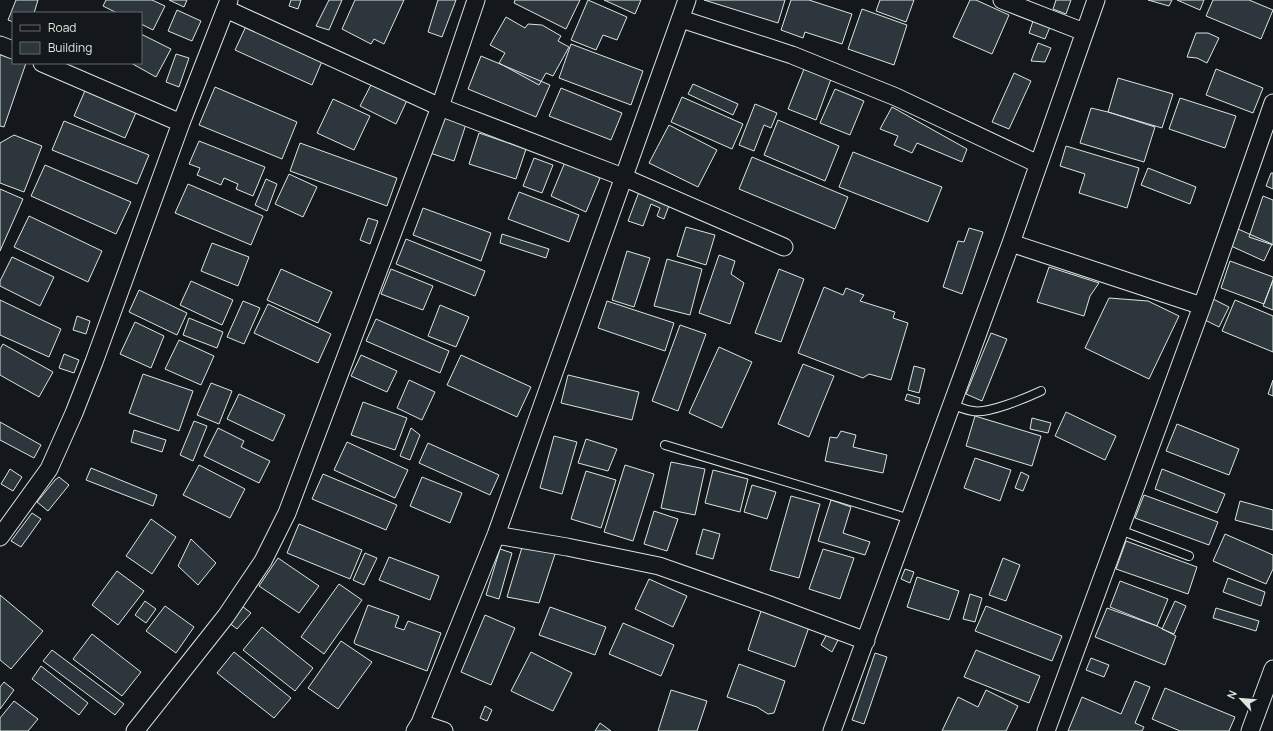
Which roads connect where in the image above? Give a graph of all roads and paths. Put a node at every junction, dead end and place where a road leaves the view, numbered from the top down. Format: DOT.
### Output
graph roads {
  1 [pos="476,0"];
  2 [pos="687,0"];
  3 [pos="1002,0"];
  4 [pos="1096,0"];
  5 [pos="227,5"];
  6 [pos="681,19"];
  7 [pos="1084,32"];
  8 [pos="0,45"];
  9 [pos="12,50"];
  10 [pos="44,64"];
  11 [pos="1273,103"];
  12 [pos="440,107"];
  13 [pos="181,123"];
  14 [pos="1038,164"];
  15 [pos="623,177"];
  16 [pos="1011,243"];
  17 [pos="784,247"];
  18 [pos="1202,306"];
  19 [pos="1041,391"];
  20 [pos="952,404"];
  21 [pos="665,445"];
  22 [pos="910,519"];
  23 [pos="1120,530"];
  24 [pos="496,535"];
  25 [pos="0,537"];
  26 [pos="1189,556"];
  27 [pos="866,641"];
  28 [pos="1273,669"];
  29 [pos="418,727"];
  30 [pos="135,731"];
  31 [pos="444,731"];
  32 [pos="832,731"];
  33 [pos="1046,731"];
  34 [pos="1250,731"];
  1 -- 12 [label="street"];
  2 -- 6 [label="street"];
  3 -- 7 [label="street"];
  4 -- 7 [label="street"];
  5 -- 12 [label="street"];
  5 -- 13 [label="street"];
  6 -- 14 [label="street"];
  6 -- 15 [label="street"];
  7 -- 14 [label="street"];
  8 -- 9 [label="street"];
  10 -- 13 [label="street"];
  11 -- 18 [label="street"];
  12 -- 15 [label="street"];
  12 -- 30 [label="street"];
  13 -- 25 [label="street"];
  14 -- 16 [label="street"];
  15 -- 17 [label="street"];
  15 -- 24 [label="street"];
  16 -- 18 [label="street"];
  16 -- 20 [label="street"];
  18 -- 23 [label="street"];
  19 -- 20 [label="lane"];
  20 -- 22 [label="street"];
  21 -- 22 [label="lane"];
  22 -- 27 [label="street"];
  23 -- 26 [label="lane"];
  23 -- 33 [label="street"];
  24 -- 27 [label="street"];
  24 -- 29 [label="street"];
  27 -- 32 [label="street"];
  28 -- 34 [label="street"];
  29 -- 31 [label="street"];
}
